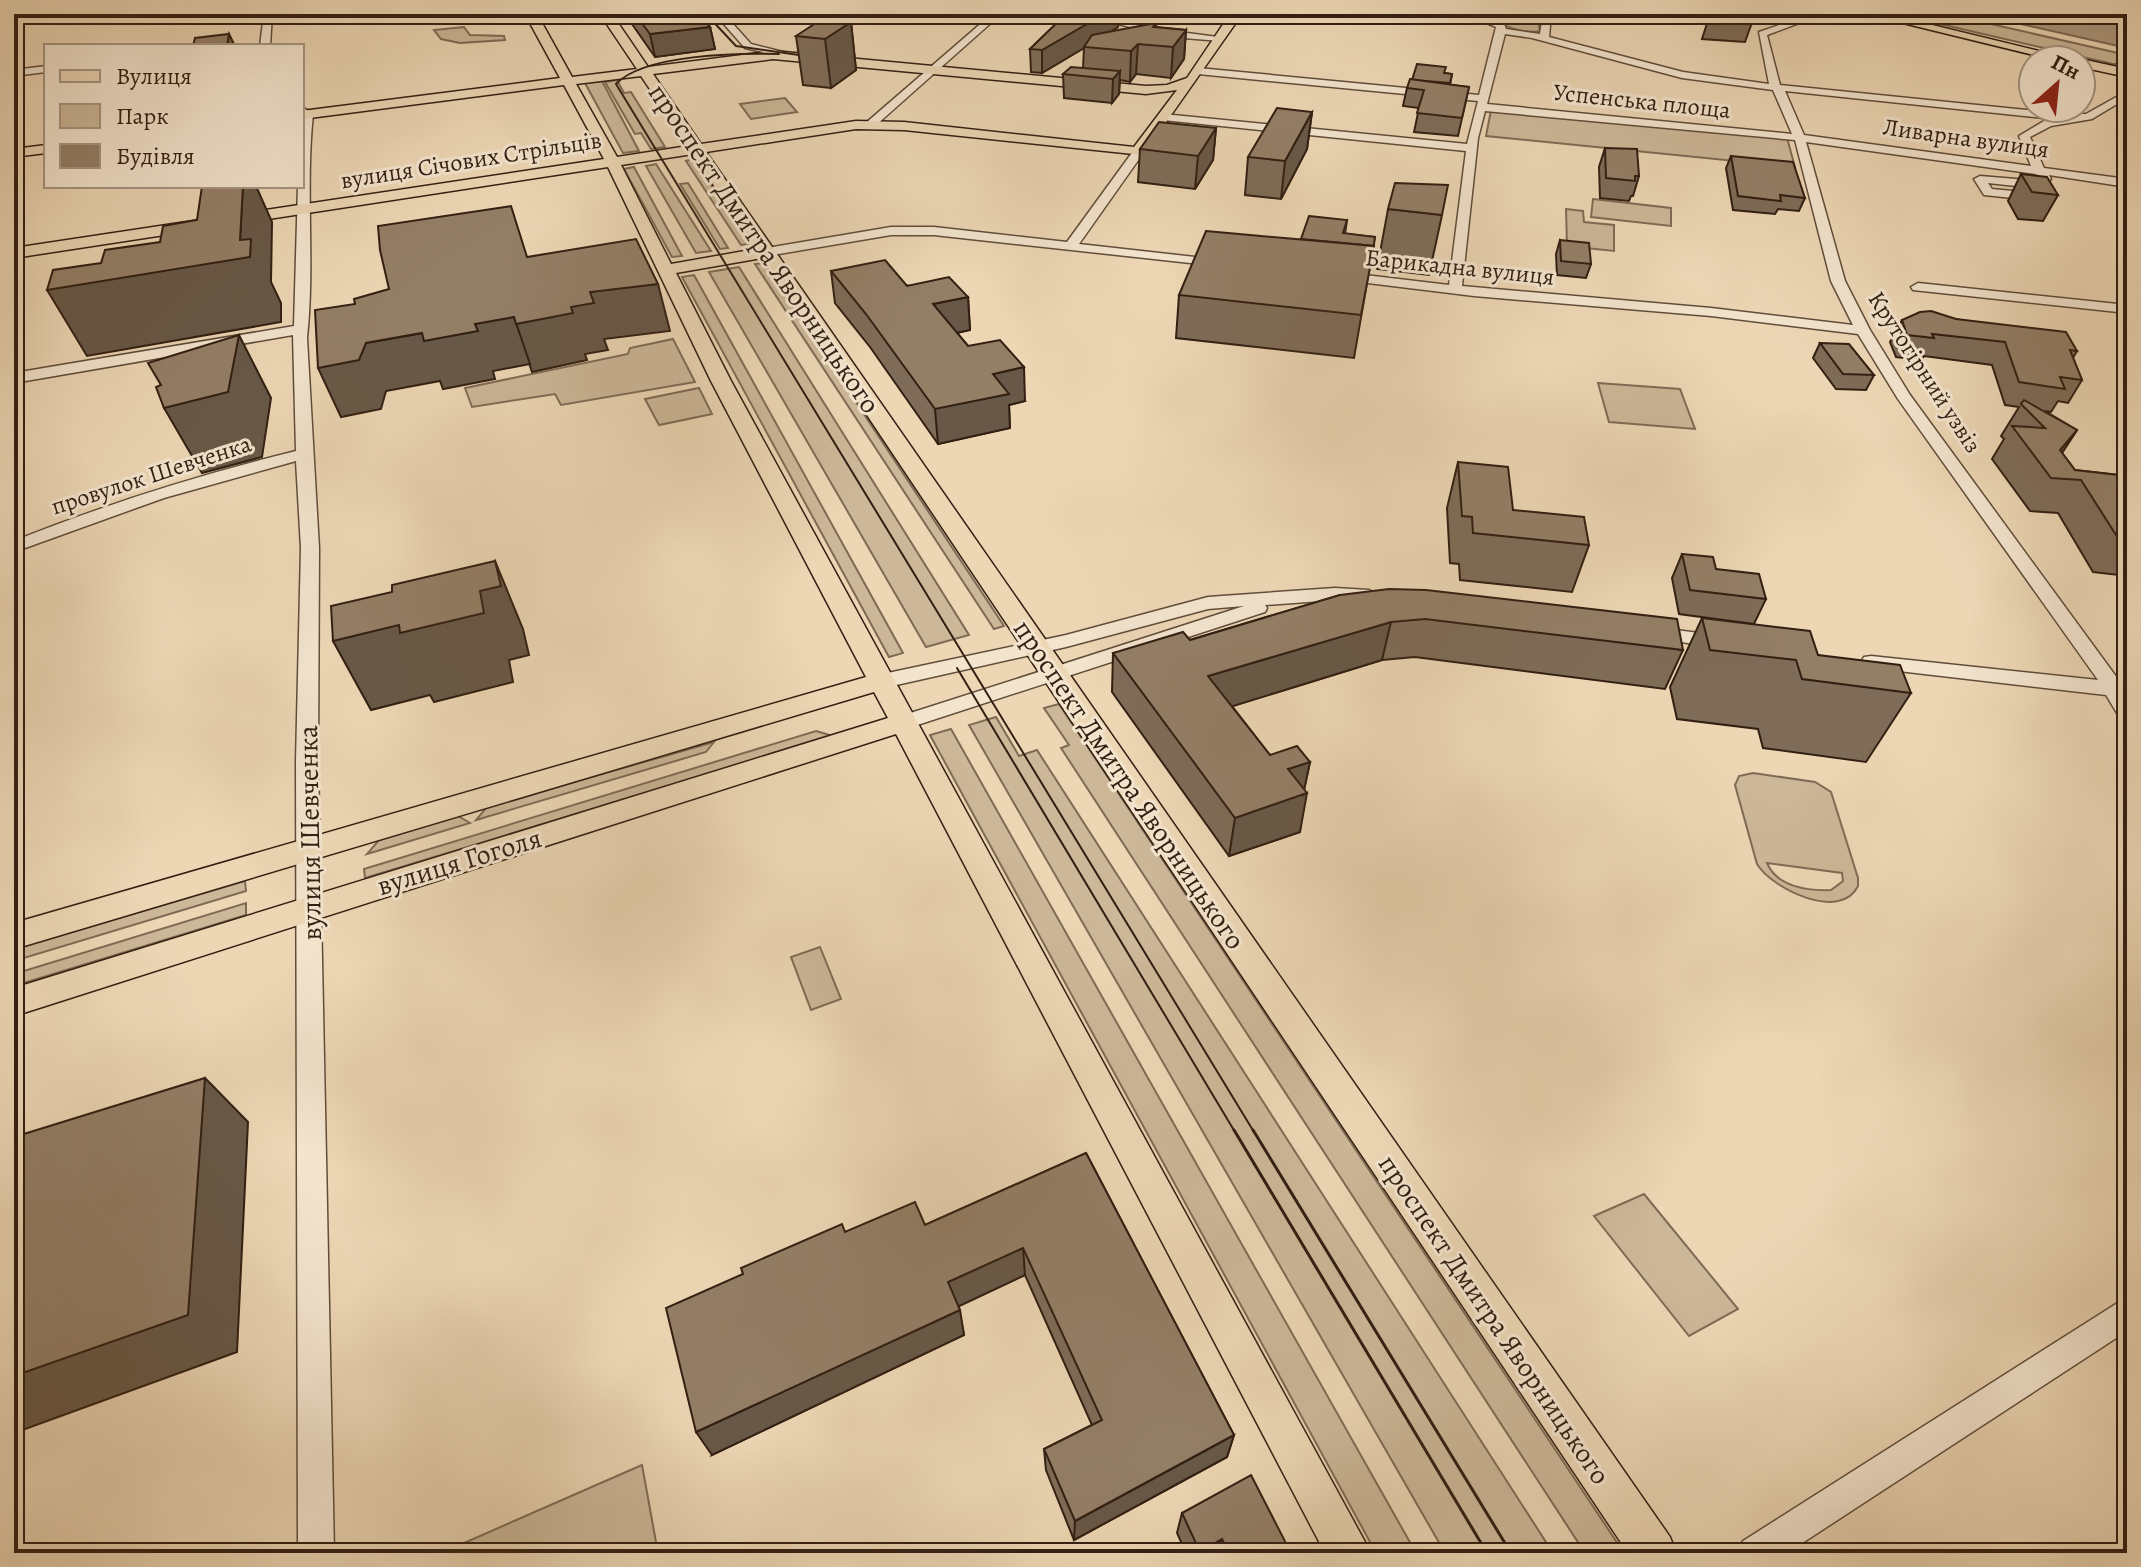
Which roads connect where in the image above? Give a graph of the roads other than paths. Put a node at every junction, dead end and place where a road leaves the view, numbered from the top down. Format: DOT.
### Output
graph roads {
  1 [pos="27,14"];
  2 [pos="268,14"];
  3 [pos="531,14"];
  4 [pos="606,14"];
  5 [pos="719,14"];
  6 [pos="997,14"];
  7 [pos="1080,14"];
  8 [pos="1236,14"];
  9 [pos="1469,14"];
  10 [pos="1547,14"];
  11 [pos="1819,14"];
  12 [pos="1872,14"];
  13 [pos="14,15"];
  14 [pos="1501,31"];
  15 [pos="1220,38"];
  16 [pos="1544,39"];
  17 [pos="262,44"];
  18 [pos="2017,48"];
  19 [pos="790,55"];
  20 [pos="2097,66"];
  21 [pos="44,69"];
  22 [pos="644,69"];
  23 [pos="935,69"];
  24 [pos="14,73"];
  25 [pos="2127,73"];
  26 [pos="1195,76"];
  27 [pos="567,80"];
  28 [pos="1776,88"];
  29 [pos="1146,90"];
  30 [pos="2127,94"];
  31 [pos="1482,102"];
  32 [pos="1167,112"];
  33 [pos="2017,112"];
  34 [pos="2097,112"];
  35 [pos="304,113"];
  36 [pos="871,124"];
  37 [pos="2046,124"];
  38 [pos="1798,138"];
  39 [pos="1472,148"];
  40 [pos="44,149"];
  41 [pos="698,149"];
  42 [pos="1138,152"];
  43 [pos="14,153"];
  44 [pos="612,163"];
  45 [pos="2040,170"];
  46 [pos="2125,184"];
  47 [pos="2049,186"];
  48 [pos="303,188"];
  49 [pos="303,210"];
  50 [pos="1070,248"];
  51 [pos="767,252"];
  52 [pos="14,253"];
  53 [pos="1240,266"];
  54 [pos="666,270"];
  55 [pos="1331,276"];
  56 [pos="1918,287"];
  57 [pos="1455,288"];
  58 [pos="2127,309"];
  59 [pos="301,329"];
  60 [pos="1863,330"];
  61 [pos="14,378"];
  62 [pos="304,454"];
  63 [pos="14,547"];
  64 [pos="1295,597"];
  65 [pos="1385,597"];
  66 [pos="1638,631"];
  67 [pos="1743,645"];
  68 [pos="1852,659"];
  69 [pos="1045,660"];
  70 [pos="883,681"];
  71 [pos="2120,689"];
  72 [pos="2127,713"];
  73 [pos="905,722"];
  74 [pos="310,848"];
  75 [pos="311,907"];
  76 [pos="14,936"];
  77 [pos="14,1002"];
  78 [pos="2127,1313"];
  79 [pos="316,1553"];
  80 [pos="1349,1553"];
  81 [pos="1654,1553"];
  82 [pos="1755,1553"];
  1 -- 13 [label="street"];
  2 -- 17 [label="street"];
  3 -- 27 [label="main road"];
  4 -- 22 [label="main road, проспект Дмитра Яворницького"];
  5 -- 19 [label="street"];
  6 -- 23 [label="street"];
  7 -- 15 [label="street"];
  8 -- 15 [label="main road"];
  9 -- 14 [label="street"];
  10 -- 16 [label="street"];
  11 -- 28 [label="street, Крутогірний узвіз"];
  12 -- 18 [label="main road"];
  14 -- 16 [label="street"];
  14 -- 31 [label="street"];
  15 -- 26 [label="main road"];
  16 -- 28 [label="street"];
  19 -- 22 [label="main road"];
  19 -- 23 [label="main road"];
  20 -- 25 [label="main road"];
  21 -- 24 [label="street"];
  22 -- 27 [label="main road"];
  22 -- 41 [label="main road, проспект Дмитра Яворницького"];
  23 -- 29 [label="main road"];
  23 -- 36 [label="street"];
  26 -- 29 [label="main road"];
  26 -- 31 [label="street, Успенська площа"];
  26 -- 32 [label="main road"];
  27 -- 35 [label="main road"];
  27 -- 44 [label="main road"];
  28 -- 33 [label="street"];
  28 -- 38 [label="street, Крутогірний узвіз"];
  29 -- 32 [label="main road"];
  30 -- 34 [label="street"];
  31 -- 38 [label="street, Успенська площа"];
  31 -- 39 [label="street"];
  32 -- 39 [label="street"];
  32 -- 42 [label="main road"];
  36 -- 41 [label="main road, вулиця Січових Стрільців"];
  36 -- 42 [label="main road, вулиця Січових Стрільців"];
  37 -- 45 [label="street"];
  38 -- 45 [label="street, Ливарна вулиця"];
  38 -- 60 [label="street, Крутогірний узвіз"];
  39 -- 57 [label="street"];
  40 -- 43 [label="main road"];
  41 -- 44 [label="main road, вулиця Січових Стрільців"];
  41 -- 51 [label="main road, проспект Дмитра Яворницького"];
  42 -- 50 [label="street"];
  44 -- 49 [label="main road, вулиця Січових Стрільців"];
  44 -- 54 [label="main road"];
  45 -- 46 [label="street, Ливарна вулиця"];
  45 -- 47 [label="street"];
  47 -- 47 [label="street"];
  48 -- 49 [label="street, вулиця Шевченка"];
  49 -- 52 [label="main road, вулиця Січових Стрільців"];
  49 -- 59 [label="street, вулиця Шевченка"];
  50 -- 51 [label="street"];
  50 -- 53 [label="street"];
  51 -- 54 [label="main road"];
  51 -- 69 [label="main road, проспект Дмитра Яворницького"];
  54 -- 70 [label="main road"];
  55 -- 57 [label="street, Барикадна вулиця"];
  56 -- 58 [label="street"];
  57 -- 60 [label="street, Барикадна вулиця"];
  59 -- 61 [label="street"];
  59 -- 62 [label="street, вулиця Шевченка"];
  60 -- 71 [label="street, Крутогірний узвіз"];
  62 -- 63 [label="street, провулок Шевченка"];
  62 -- 74 [label="street, вулиця Шевченка"];
  64 -- 65 [label="street"];
  64 -- 69 [label="street"];
  64 -- 69 [label="street"];
  66 -- 67 [label="street"];
  68 -- 71 [label="street"];
  69 -- 70 [label="street"];
  69 -- 73 [label="street"];
  69 -- 81 [label="main road, проспект Дмитра Яворницького"];
  70 -- 73 [label="main road"];
  70 -- 74 [label="main road, вулиця Гоголя"];
  71 -- 72 [label="street, Крутогірний узвіз"];
  73 -- 75 [label="main road, вулиця Гоголя"];
  73 -- 80 [label="main road"];
  74 -- 75 [label="street, вулиця Шевченка"];
  74 -- 76 [label="main road, вулиця Гоголя"];
  75 -- 77 [label="main road, вулиця Гоголя"];
  75 -- 79 [label="street, вулиця Шевченка"];
  78 -- 82 [label="street"];
}
